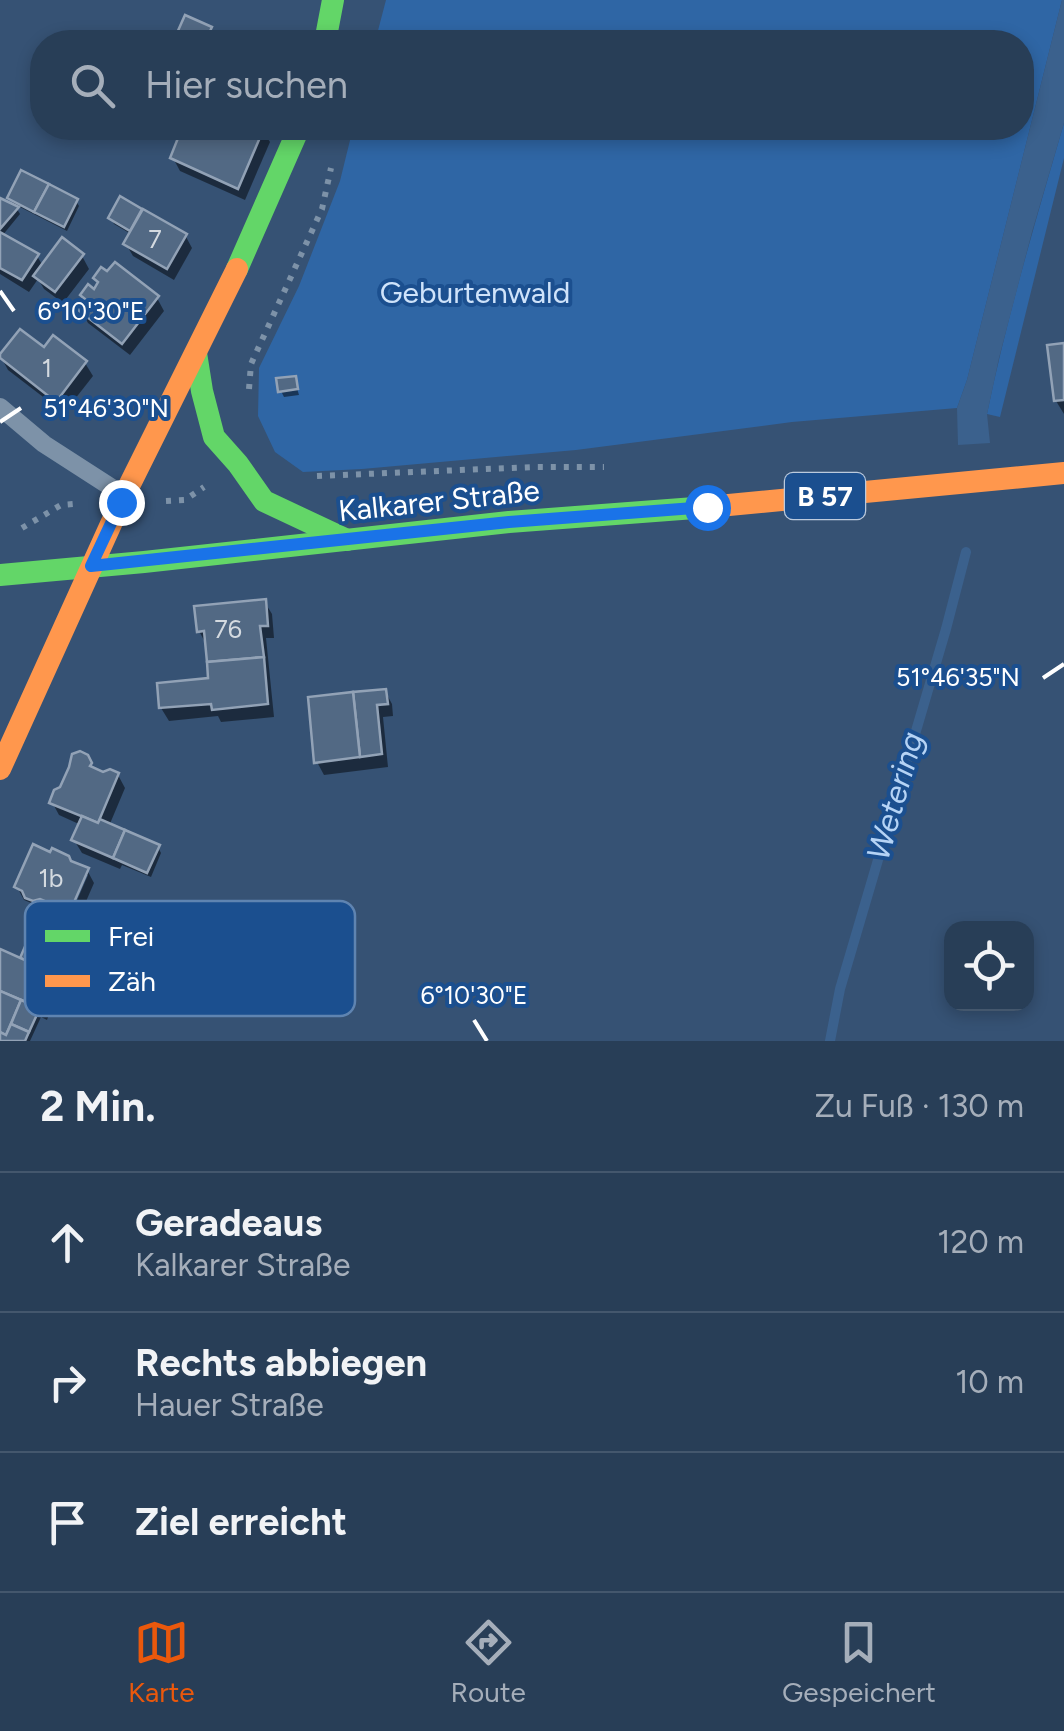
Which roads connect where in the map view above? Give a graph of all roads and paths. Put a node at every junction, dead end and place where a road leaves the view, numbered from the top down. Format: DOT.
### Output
graph roads {
  1 [pos="333,0"];
  2 [pos="327,30"];
  3 [pos="294,140"];
  4 [pos="333,160"];
  5 [pos="196,353"];
  6 [pos="249,394"];
  7 [pos="0,407"];
  8 [pos="1064,473"];
  9 [pos="123,499"];
  10 [pos="18,531"];
  11 [pos="347,540"];
  12 [pos="91,566"];
  13 [pos="0,575"];
  14 [pos="0,769"];
  1 -- 2 [label="main road"];
  3 -- 5 [label="main road"];
  4 -- 6 [label="path"];
  5 -- 9 [label="main road"];
  5 -- 11 [label="main road"];
  7 -- 9 [label="lane"];
  8 -- 11 [label="main road, Kalkarer Straße / B 57"];
  9 -- 10 [label="path"];
  9 -- 12 [label="main road"];
  11 -- 12 [label="main road, Kalkarer Straße / B 57"];
  12 -- 13 [label="main road, Kalkarer Straße / B 57"];
  12 -- 14 [label="main road"];
}
